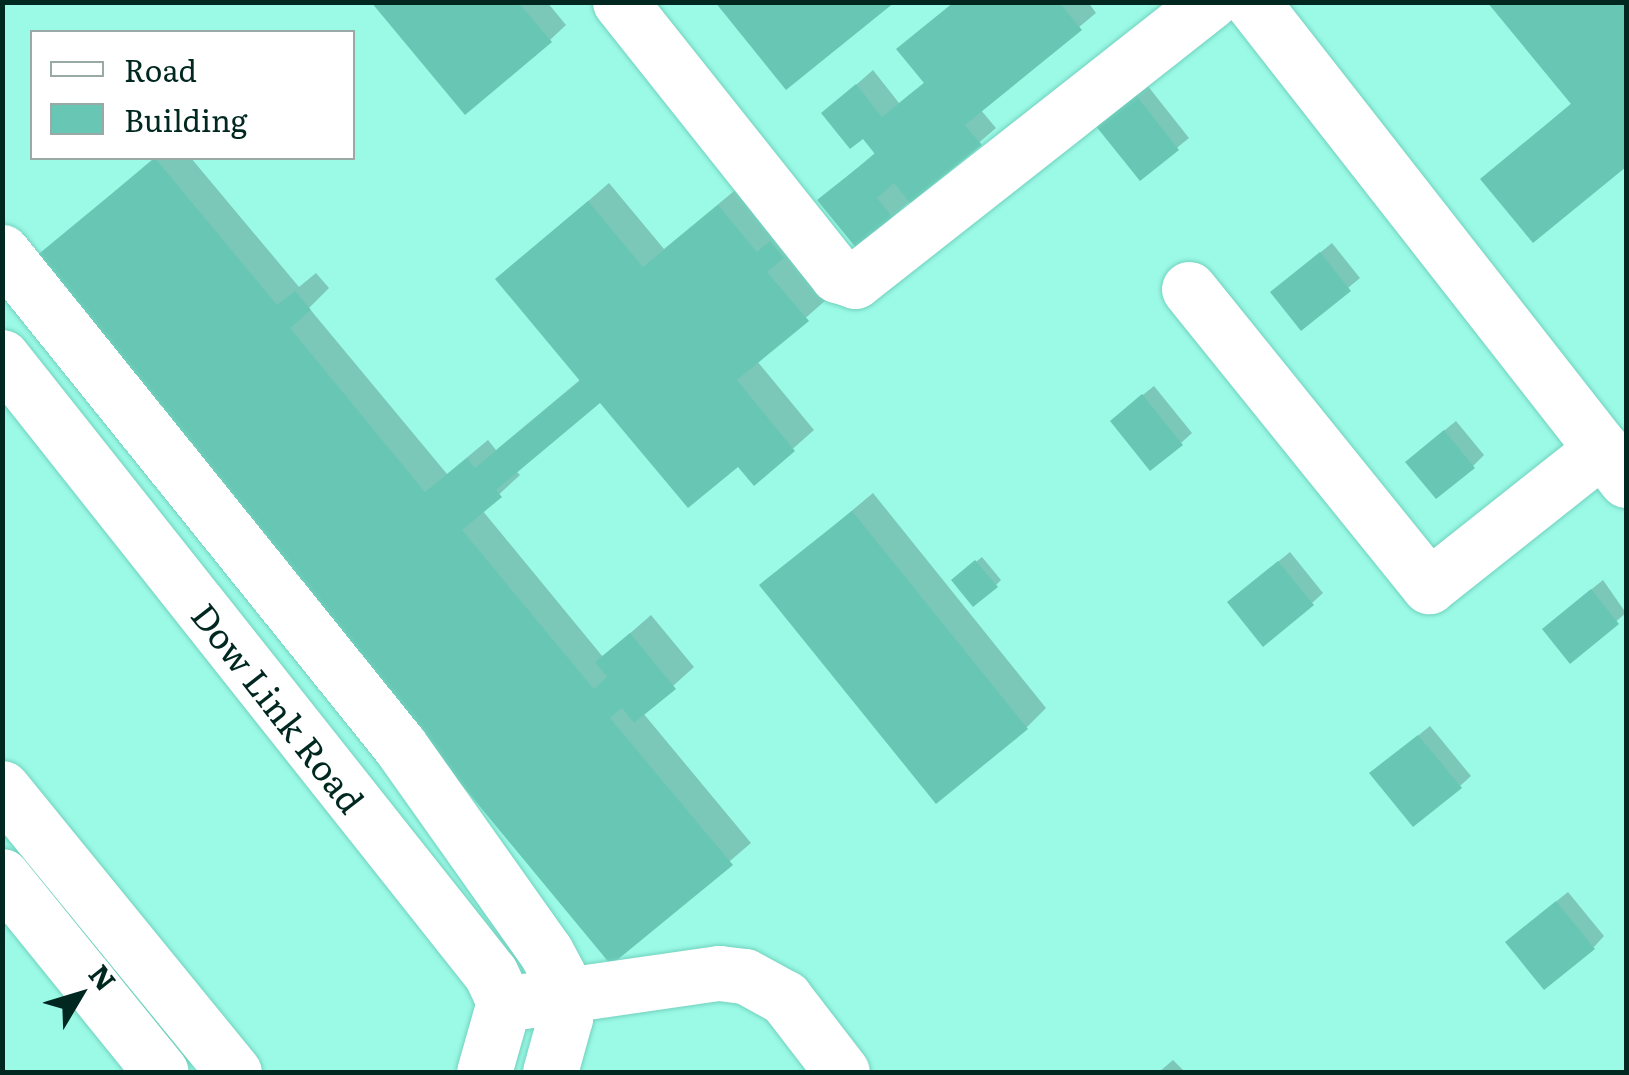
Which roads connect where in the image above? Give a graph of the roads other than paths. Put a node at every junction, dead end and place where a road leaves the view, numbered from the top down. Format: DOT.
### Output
graph roads {
  1 [pos="620,2"];
  2 [pos="1210,2"];
  3 [pos="1252,2"];
  4 [pos="2,252"];
  5 [pos="1189,289"];
  6 [pos="2,358"];
  7 [pos="1614,464"];
  8 [pos="2,788"];
  9 [pos="2,876"];
  10 [pos="562,999"];
  11 [pos="504,1002"];
  12 [pos="161,1072"];
  13 [pos="234,1072"];
  14 [pos="484,1072"];
  15 [pos="550,1072"];
  16 [pos="842,1072"];
  1 -- 2 [label="lane"];
  3 -- 7 [label="lane"];
  4 -- 10 [label="lane"];
  5 -- 7 [label="lane"];
  6 -- 11 [label="lane, Dow Link Road"];
  8 -- 13 [label="lane"];
  9 -- 12 [label="lane"];
  10 -- 11 [label="lane"];
  10 -- 15 [label="lane"];
  10 -- 16 [label="lane"];
  11 -- 14 [label="lane"];
}
